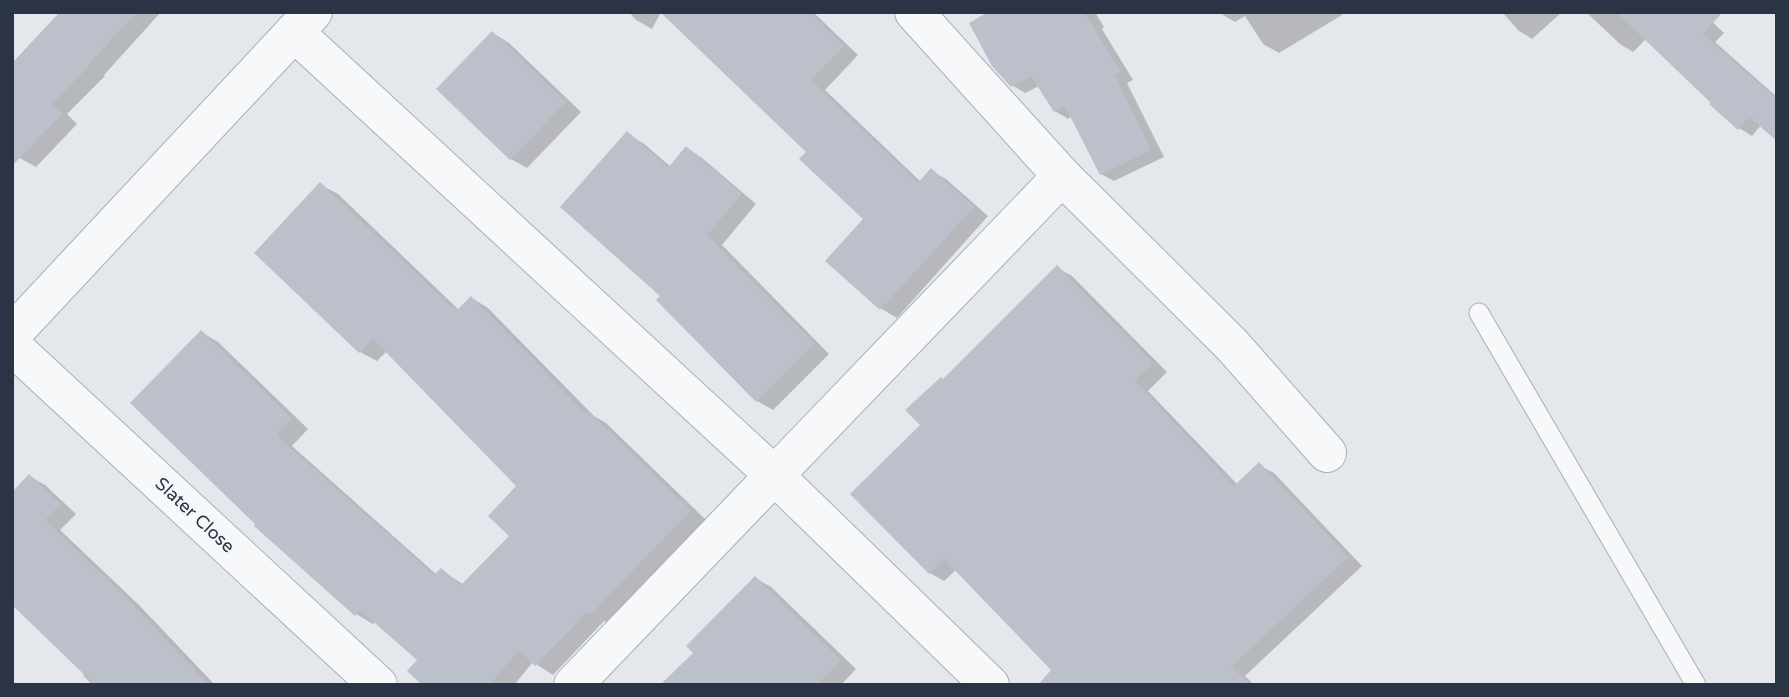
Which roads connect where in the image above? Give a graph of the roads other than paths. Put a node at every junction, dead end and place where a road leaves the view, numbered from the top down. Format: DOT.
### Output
graph roads {
  1 [pos="914,12"];
  2 [pos="304,22"];
  3 [pos="1062,176"];
  4 [pos="1479,313"];
  5 [pos="12,334"];
  6 [pos="12,346"];
  7 [pos="1327,453"];
  8 [pos="775,476"];
  9 [pos="378,685"];
  10 [pos="573,685"];
  11 [pos="990,685"];
  12 [pos="1696,685"];
  1 -- 3 [label="street"];
  2 -- 5 [label="street"];
  2 -- 8 [label="street"];
  3 -- 7 [label="street"];
  3 -- 8 [label="street"];
  4 -- 12 [label="lane"];
  6 -- 9 [label="street, Slater Close"];
  8 -- 10 [label="street"];
  8 -- 11 [label="street"];
}
